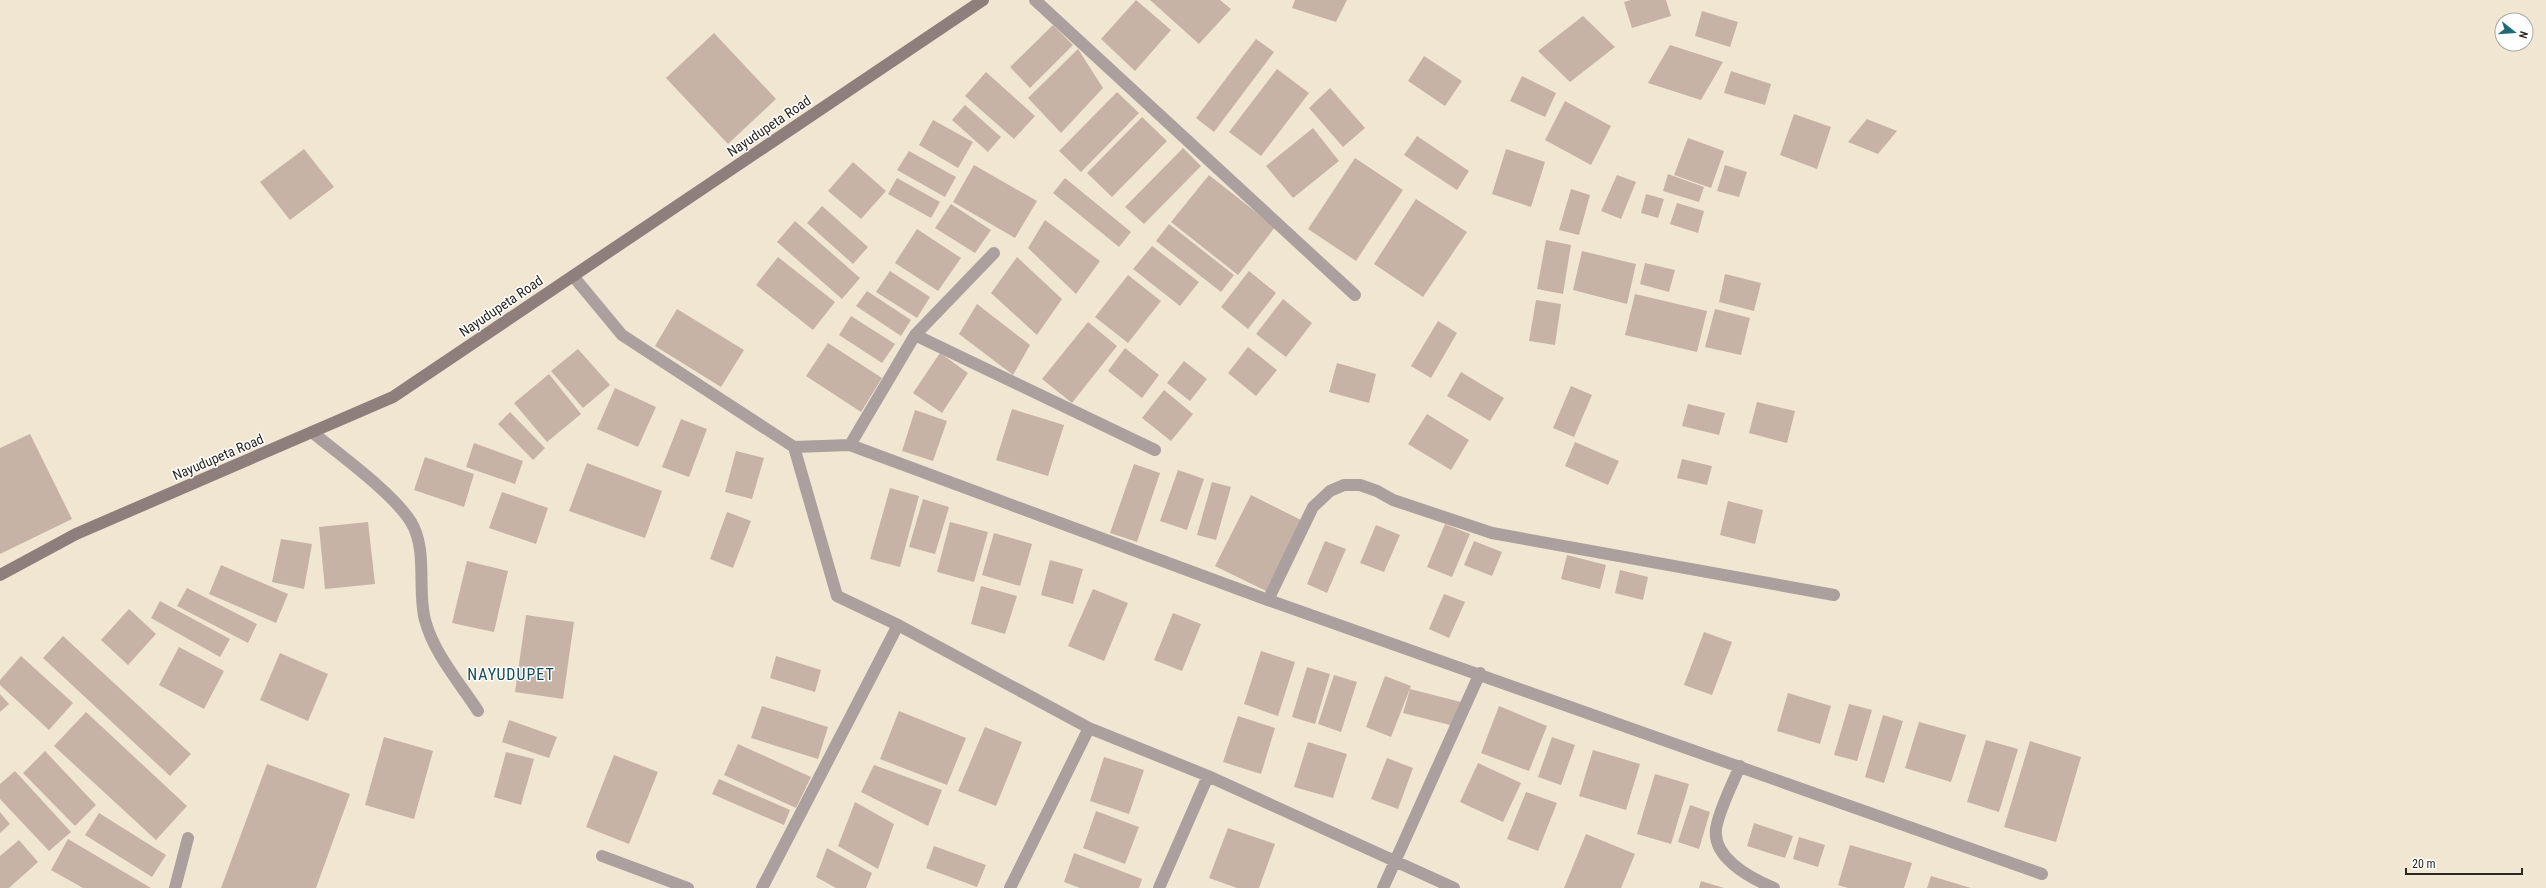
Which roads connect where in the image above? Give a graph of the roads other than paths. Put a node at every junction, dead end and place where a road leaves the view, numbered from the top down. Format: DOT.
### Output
graph roads {
  1 [pos="983,0"];
  2 [pos="1035,0"];
  3 [pos="994,253"];
  4 [pos="573,276"];
  5 [pos="1354,295"];
  6 [pos="915,335"];
  7 [pos="312,432"];
  8 [pos="850,445"];
  9 [pos="794,448"];
  10 [pos="1155,450"];
  11 [pos="0,575"];
  12 [pos="1834,595"];
  13 [pos="1268,600"];
  14 [pos="898,625"];
  15 [pos="1480,673"];
  16 [pos="478,712"];
  17 [pos="1089,728"];
  18 [pos="1740,766"];
  19 [pos="1208,776"];
  20 [pos="188,838"];
  21 [pos="602,856"];
  22 [pos="1395,862"];
  23 [pos="2042,874"];
  24 [pos="175,888"];
  25 [pos="688,888"];
  26 [pos="762,888"];
  27 [pos="1010,888"];
  28 [pos="1159,888"];
  29 [pos="1383,888"];
  30 [pos="1454,888"];
  31 [pos="1774,888"];
  1 -- 4 [label="street, Nayudupeta Road"];
  2 -- 5 [label="street"];
  3 -- 6 [label="street"];
  4 -- 7 [label="street, Nayudupeta Road"];
  4 -- 9 [label="street"];
  6 -- 8 [label="street"];
  6 -- 10 [label="street"];
  7 -- 11 [label="street, Nayudupeta Road"];
  7 -- 16 [label="street"];
  8 -- 9 [label="street"];
  8 -- 13 [label="street"];
  9 -- 14 [label="street"];
  12 -- 13 [label="street"];
  13 -- 15 [label="street"];
  14 -- 17 [label="street"];
  14 -- 26 [label="street"];
  15 -- 18 [label="street"];
  15 -- 22 [label="street"];
  17 -- 19 [label="street"];
  17 -- 27 [label="street"];
  18 -- 23 [label="street"];
  18 -- 31 [label="street"];
  19 -- 22 [label="street"];
  19 -- 28 [label="street"];
  20 -- 24 [label="street"];
  21 -- 25 [label="street"];
  22 -- 29 [label="street"];
  22 -- 30 [label="street"];
}
